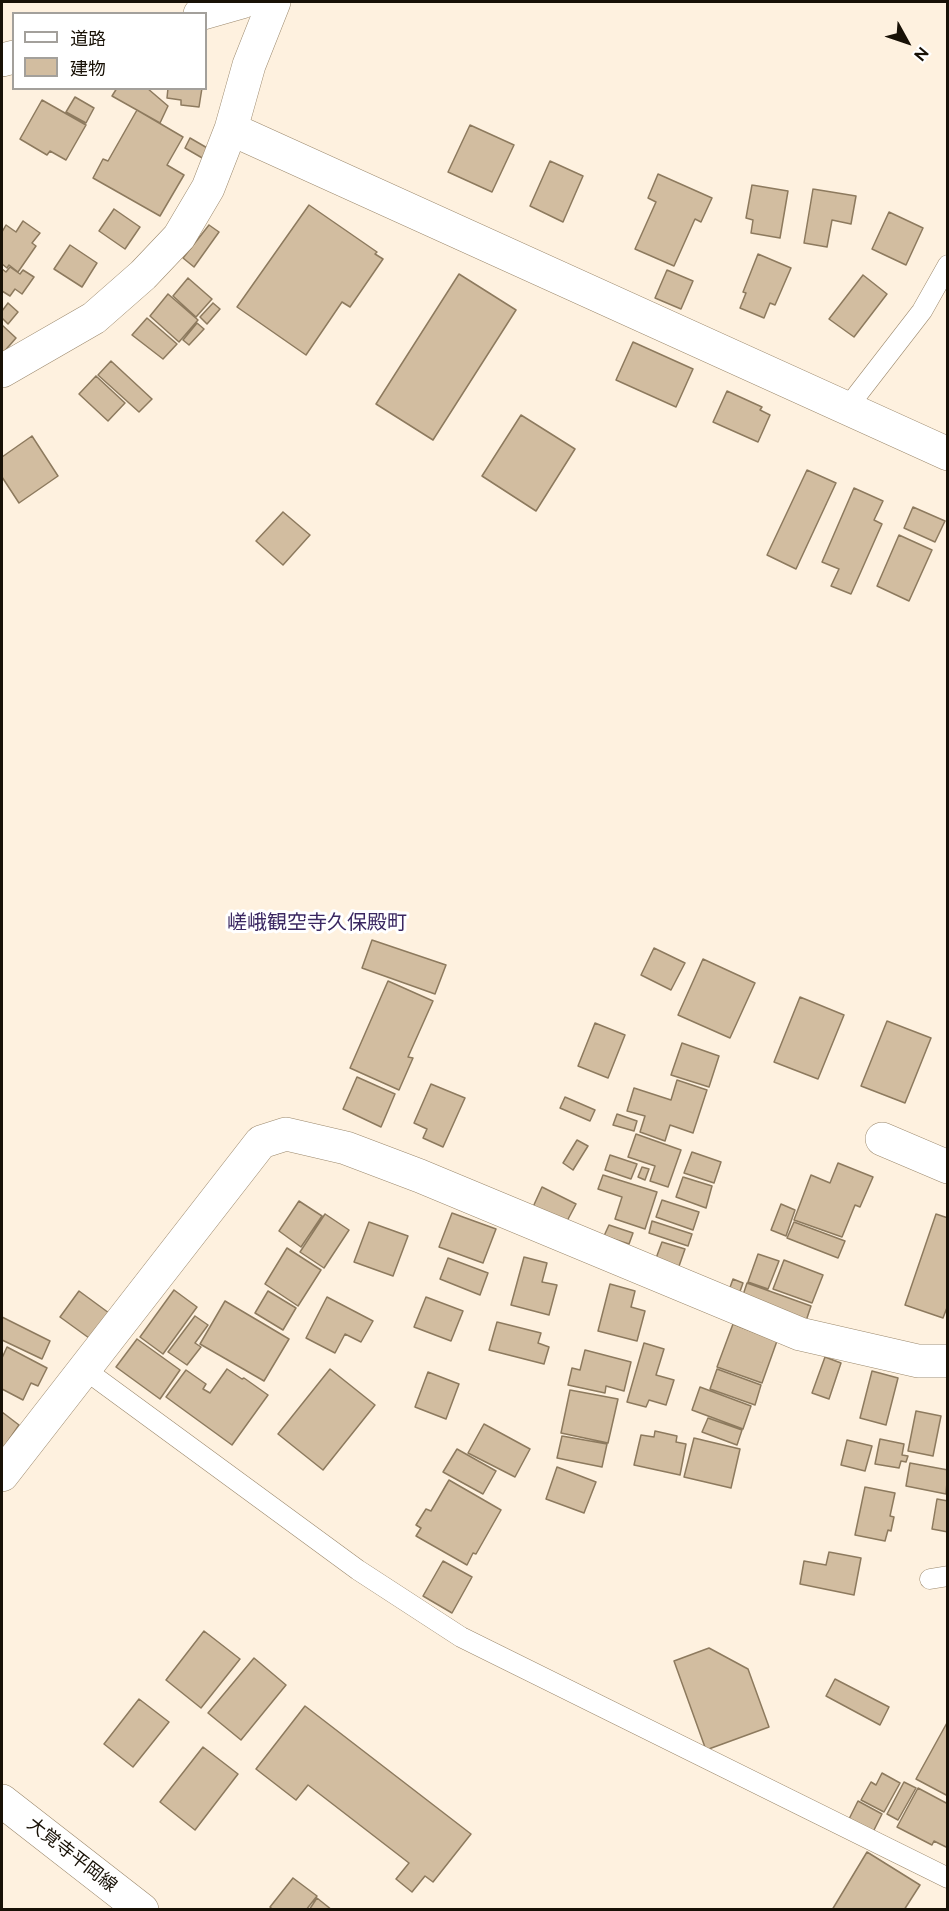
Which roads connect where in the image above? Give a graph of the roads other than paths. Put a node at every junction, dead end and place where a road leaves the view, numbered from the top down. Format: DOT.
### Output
graph roads {
  1 [pos="242,2"];
  2 [pos="274,2"];
  3 [pos="207,12"];
  4 [pos="231,129"];
  5 [pos="948,265"];
  6 [pos="2,371"];
  7 [pos="847,408"];
  8 [pos="948,454"];
  9 [pos="882,1139"];
  10 [pos="948,1167"];
  11 [pos="948,1361"];
  12 [pos="84,1369"];
  13 [pos="2,1475"];
  14 [pos="2,1801"];
  15 [pos="948,1878"];
  16 [pos="142,1910"];
  1 -- 3 [label="street"];
  2 -- 4 [label="street"];
  4 -- 6 [label="street"];
  4 -- 7 [label="street"];
  5 -- 7 [label="lane"];
  7 -- 8 [label="street"];
  9 -- 10 [label="street"];
  11 -- 12 [label="street"];
  12 -- 13 [label="street"];
  12 -- 15 [label="lane"];
  14 -- 16 [label="street, 大覚寺平岡線"];
}
